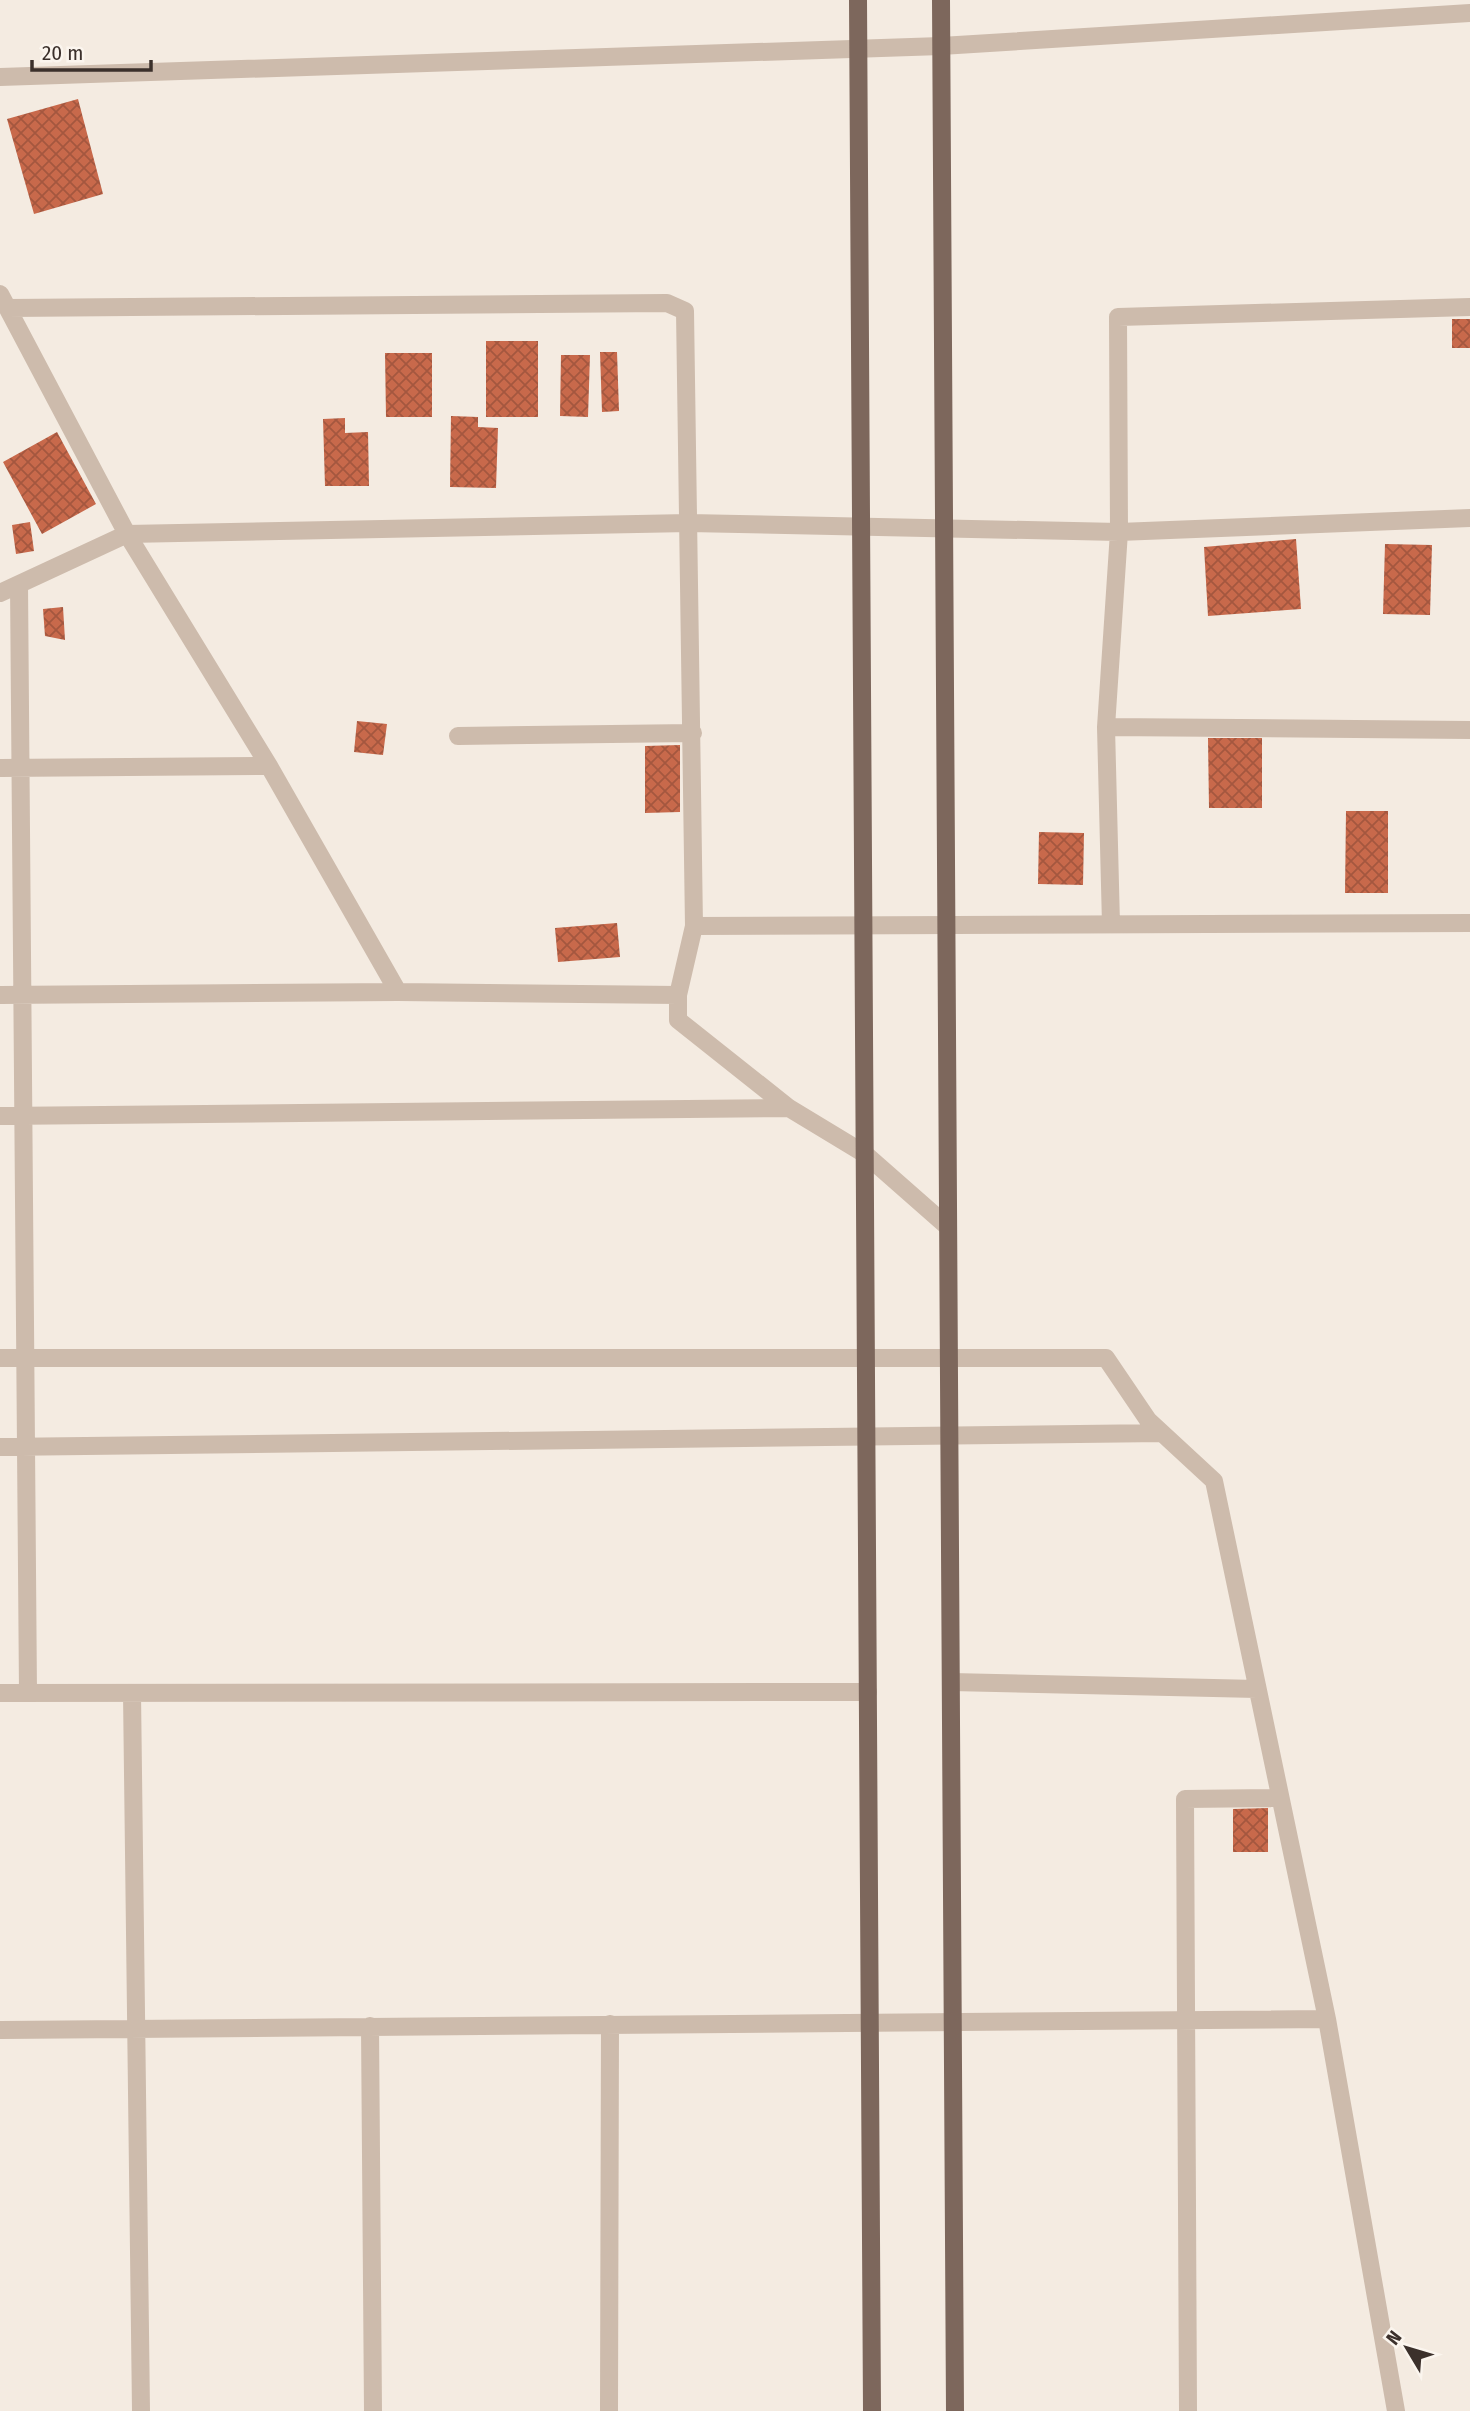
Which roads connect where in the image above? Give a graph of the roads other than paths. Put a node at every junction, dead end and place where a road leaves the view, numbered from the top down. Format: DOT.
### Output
graph roads {
  1 [pos="858,0"];
  2 [pos="941,0"];
  3 [pos="1470,13"];
  4 [pos="941,47"];
  5 [pos="858,50"];
  6 [pos="0,77"];
  7 [pos="4,301"];
  8 [pos="1470,307"];
  9 [pos="1470,518"];
  10 [pos="689,523"];
  11 [pos="861,526"];
  12 [pos="945,528"];
  13 [pos="1119,532"];
  14 [pos="127,534"];
  15 [pos="19,584"];
  16 [pos="0,593"];
  17 [pos="1107,727"];
  18 [pos="1470,730"];
  19 [pos="693,733"];
  20 [pos="458,736"];
  21 [pos="269,766"];
  22 [pos="0,768"];
  23 [pos="20,768"];
  24 [pos="1470,923"];
  25 [pos="863,924"];
  26 [pos="946,924"];
  27 [pos="1111,924"];
  28 [pos="694,926"];
  29 [pos="398,992"];
  30 [pos="0,995"];
  31 [pos="22,995"];
  32 [pos="678,995"];
  33 [pos="789,1108"];
  34 [pos="0,1116"];
  35 [pos="23,1116"];
  36 [pos="864,1154"];
  37 [pos="948,1227"];
  38 [pos="866,1358"];
  39 [pos="948,1358"];
  40 [pos="0,1359"];
  41 [pos="25,1359"];
  42 [pos="1162,1433"];
  43 [pos="950,1436"];
  44 [pos="866,1437"];
  45 [pos="0,1447"];
  46 [pos="26,1447"];
  47 [pos="951,1682"];
  48 [pos="1257,1689"];
  49 [pos="868,1692"];
  50 [pos="0,1693"];
  51 [pos="28,1693"];
  52 [pos="132,1693"];
  53 [pos="1280,1798"];
  54 [pos="1327,2019"];
  55 [pos="1186,2020"];
  56 [pos="870,2022"];
  57 [pos="953,2022"];
  58 [pos="610,2024"];
  59 [pos="370,2026"];
  60 [pos="136,2028"];
  61 [pos="0,2030"];
  62 [pos="141,2411"];
  63 [pos="373,2411"];
  64 [pos="610,2411"];
  65 [pos="872,2411"];
  66 [pos="955,2411"];
  67 [pos="1188,2411"];
  68 [pos="1396,2411"];
  1 -- 5 [label="main road"];
  2 -- 4 [label="main road"];
  3 -- 4 [label="street"];
  4 -- 5 [label="street"];
  4 -- 12 [label="main road"];
  5 -- 6 [label="street"];
  5 -- 11 [label="main road"];
  7 -- 10 [label="street"];
  7 -- 14 [label="street"];
  8 -- 13 [label="street"];
  9 -- 13 [label="street"];
  10 -- 11 [label="street"];
  10 -- 14 [label="street"];
  10 -- 19 [label="street"];
  11 -- 12 [label="street"];
  11 -- 25 [label="main road"];
  12 -- 13 [label="street"];
  12 -- 26 [label="main road"];
  13 -- 17 [label="street"];
  14 -- 15 [label="street"];
  14 -- 21 [label="street"];
  15 -- 16 [label="street"];
  15 -- 23 [label="street"];
  17 -- 18 [label="street"];
  17 -- 27 [label="street"];
  19 -- 20 [label="street"];
  19 -- 28 [label="street"];
  21 -- 23 [label="street"];
  21 -- 29 [label="street"];
  22 -- 23 [label="street"];
  23 -- 31 [label="street"];
  24 -- 27 [label="street"];
  25 -- 26 [label="street"];
  25 -- 28 [label="street"];
  25 -- 36 [label="main road"];
  26 -- 27 [label="street"];
  26 -- 37 [label="main road"];
  28 -- 32 [label="street"];
  29 -- 31 [label="street"];
  29 -- 32 [label="street"];
  30 -- 31 [label="street"];
  31 -- 35 [label="street"];
  32 -- 33 [label="street"];
  33 -- 35 [label="street"];
  33 -- 36 [label="street"];
  34 -- 35 [label="street"];
  35 -- 41 [label="street"];
  36 -- 37 [label="street"];
  36 -- 38 [label="main road"];
  37 -- 39 [label="main road"];
  38 -- 39 [label="street"];
  38 -- 41 [label="street"];
  38 -- 44 [label="main road"];
  39 -- 42 [label="street"];
  39 -- 43 [label="main road"];
  40 -- 41 [label="street"];
  41 -- 46 [label="street"];
  42 -- 43 [label="street"];
  42 -- 48 [label="street"];
  43 -- 44 [label="street"];
  43 -- 47 [label="main road"];
  44 -- 46 [label="street"];
  44 -- 49 [label="main road"];
  45 -- 46 [label="street"];
  46 -- 51 [label="street"];
  47 -- 48 [label="street"];
  47 -- 57 [label="main road"];
  48 -- 53 [label="street"];
  49 -- 52 [label="street"];
  49 -- 56 [label="main road"];
  50 -- 51 [label="street"];
  51 -- 52 [label="street"];
  52 -- 60 [label="street"];
  53 -- 54 [label="street"];
  53 -- 55 [label="street"];
  54 -- 55 [label="street"];
  54 -- 68 [label="street"];
  55 -- 57 [label="street"];
  55 -- 67 [label="street"];
  56 -- 57 [label="street"];
  56 -- 58 [label="street"];
  56 -- 65 [label="main road"];
  57 -- 66 [label="main road"];
  58 -- 59 [label="street"];
  58 -- 64 [label="street"];
  59 -- 60 [label="street"];
  59 -- 63 [label="street"];
  60 -- 61 [label="street"];
  60 -- 62 [label="street"];
}
